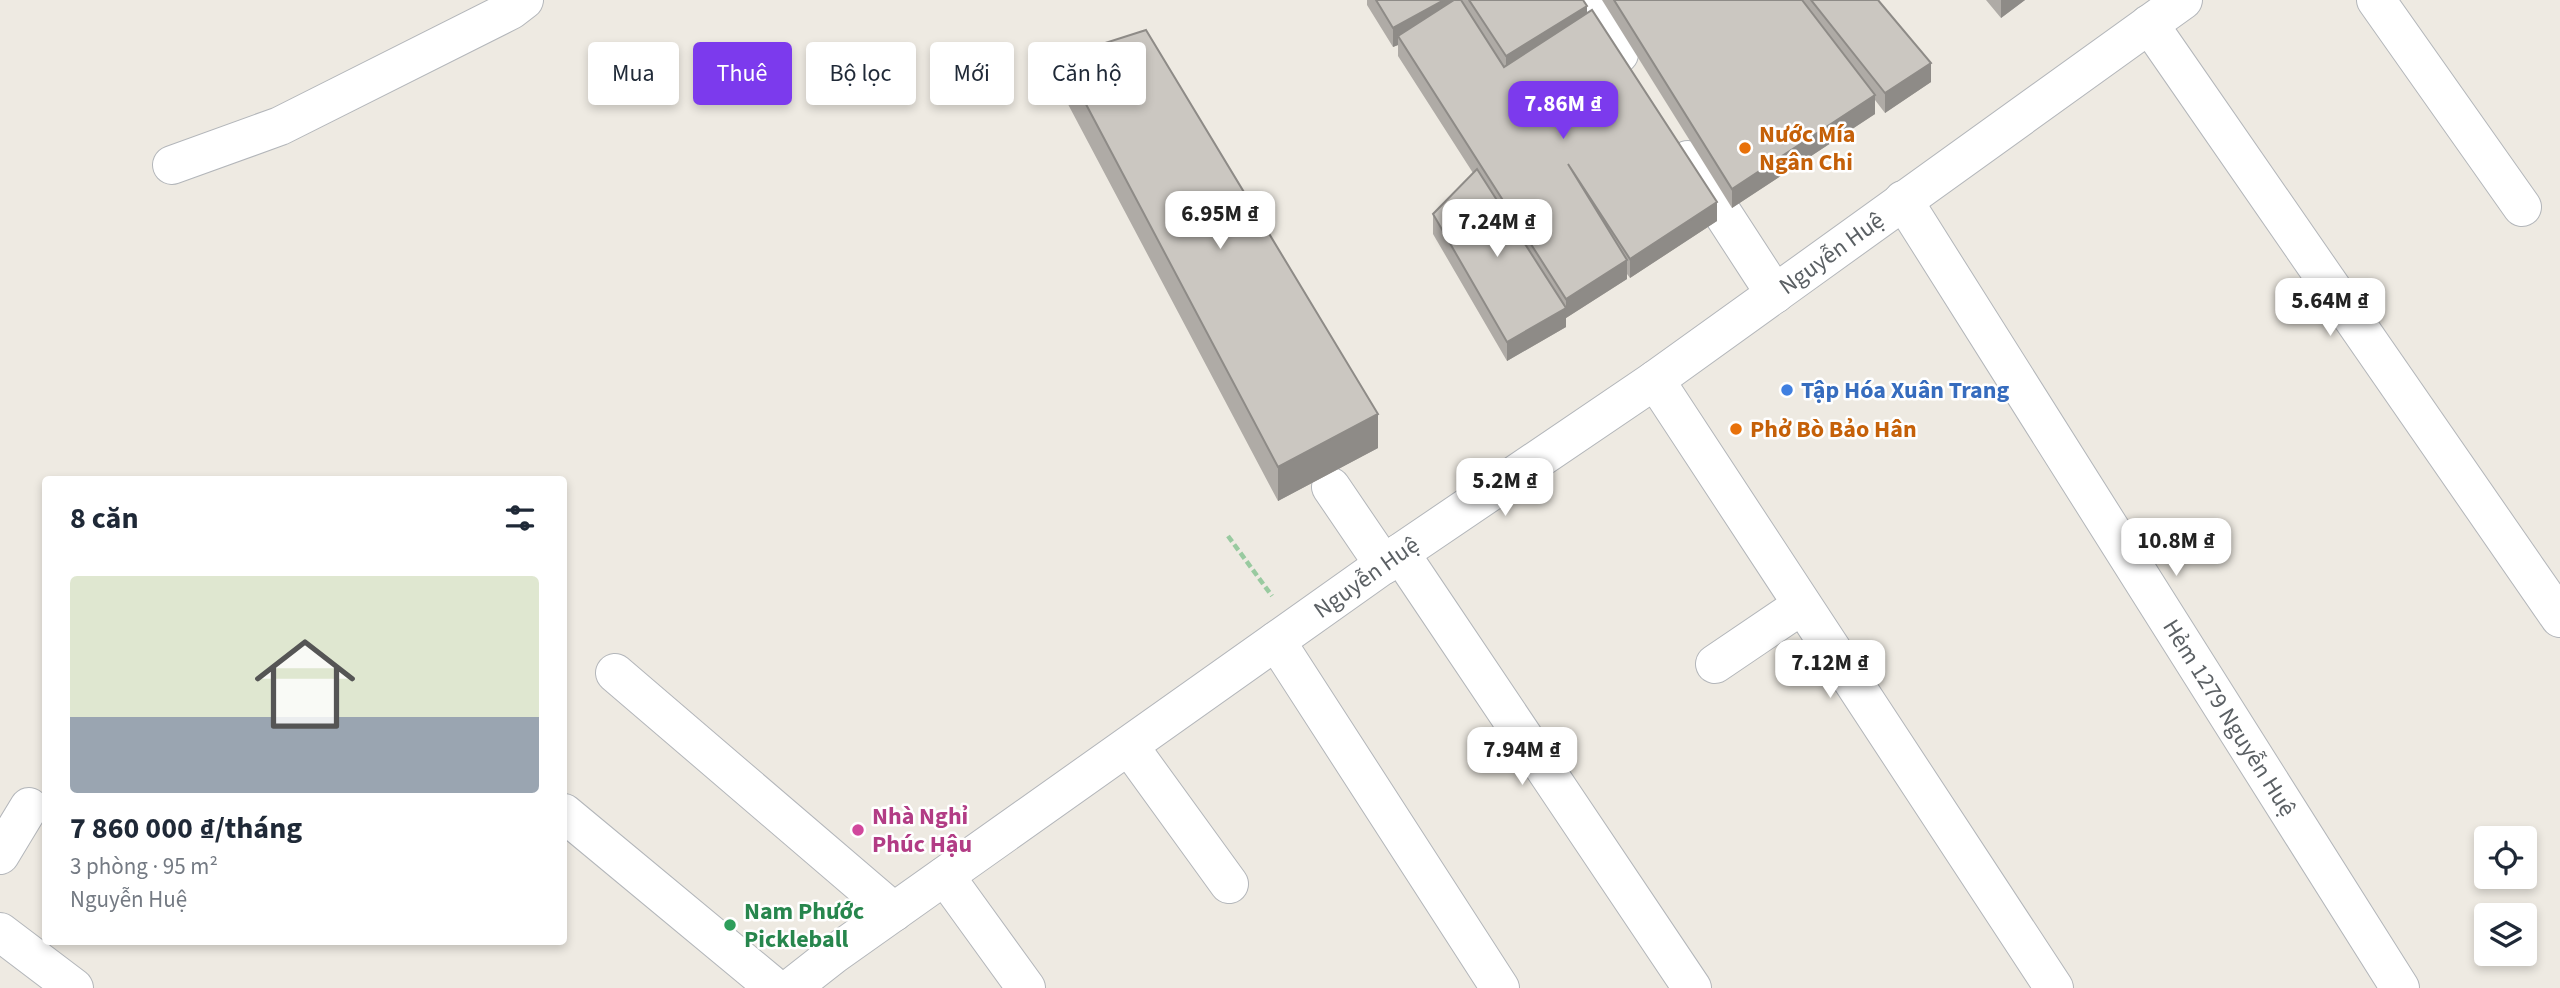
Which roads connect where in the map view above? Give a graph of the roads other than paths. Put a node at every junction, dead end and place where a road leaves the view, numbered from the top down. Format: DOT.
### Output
graph roads {
  1 [pos="1584,0"];
  2 [pos="2183,0"];
  3 [pos="2376,0"];
  4 [pos="513,3"];
  5 [pos="2149,24"];
  6 [pos="1636,79"];
  7 [pos="1672,136"];
  8 [pos="172,165"];
  9 [pos="1903,200"];
  10 [pos="2522,207"];
  11 [pos="1775,294"];
  12 [pos="1655,380"];
  13 [pos="1331,487"];
  14 [pos="1392,559"];
  15 [pos="1802,604"];
  16 [pos="2560,618"];
  17 [pos="1285,635"];
  18 [pos="1715,664"];
  19 [pos="615,674"];
  20 [pos="1129,746"];
  21 [pos="29,807"];
  22 [pos="567,815"];
  23 [pos="0,855"];
  24 [pos="945,876"];
  25 [pos="1229,884"];
  26 [pos="894,912"];
  27 [pos="0,932"];
  28 [pos="74,988"];
  29 [pos="775,988"];
  30 [pos="791,988"];
  31 [pos="1026,988"];
  32 [pos="1500,988"];
  33 [pos="1692,988"];
  34 [pos="2054,988"];
  35 [pos="2400,988"];
  1 -- 6 [label="street"];
  2 -- 5 [label="street, Nguyễn Huệ"];
  3 -- 10 [label="street"];
  4 -- 8 [label="street"];
  5 -- 9 [label="street, Nguyễn Huệ"];
  5 -- 16 [label="street"];
  7 -- 11 [label="street"];
  9 -- 11 [label="street, Nguyễn Huệ"];
  9 -- 35 [label="street, Hẻm 1279 Nguyễn Huệ"];
  11 -- 12 [label="street, Nguyễn Huệ"];
  12 -- 14 [label="street, Nguyễn Huệ"];
  12 -- 15 [label="street"];
  13 -- 14 [label="street"];
  14 -- 17 [label="street, Nguyễn Huệ"];
  14 -- 33 [label="street"];
  15 -- 18 [label="street"];
  15 -- 34 [label="street"];
  17 -- 20 [label="street, Nguyễn Huệ"];
  17 -- 32 [label="street"];
  19 -- 26 [label="street"];
  20 -- 24 [label="street, Nguyễn Huệ"];
  20 -- 25 [label="street"];
  21 -- 23 [label="street"];
  22 -- 29 [label="street"];
  24 -- 26 [label="street, Nguyễn Huệ"];
  24 -- 31 [label="street"];
  26 -- 30 [label="street, Nguyễn Huệ"];
  27 -- 28 [label="street"];
}
